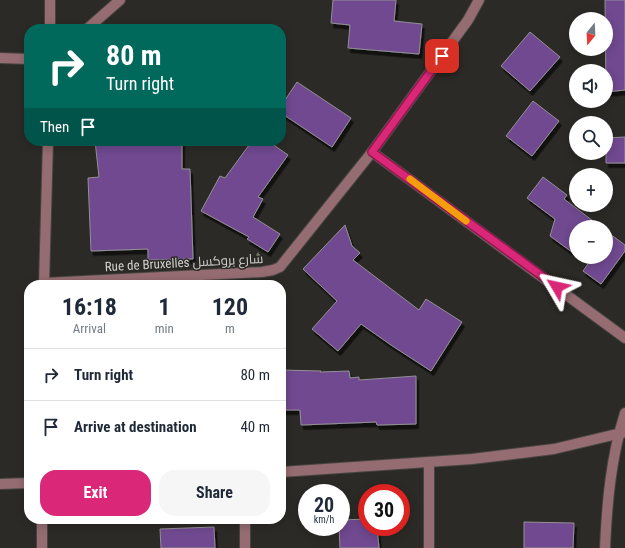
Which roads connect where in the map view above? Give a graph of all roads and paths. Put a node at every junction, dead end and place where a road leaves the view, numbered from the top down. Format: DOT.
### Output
graph roads {
  1 [pos="50,0"];
  2 [pos="120,0"];
  3 [pos="479,0"];
  4 [pos="50,24"];
  5 [pos="93,24"];
  6 [pos="0,58"];
  7 [pos="24,59"];
  8 [pos="48,146"];
  9 [pos="372,152"];
  10 [pos="44,280"];
  11 [pos="117,280"];
  12 [pos="625,338"];
  13 [pos="625,413"];
  14 [pos="622,433"];
  15 [pos="429,462"];
  16 [pos="286,472"];
  17 [pos="24,483"];
  18 [pos="0,484"];
  19 [pos="42,524"];
  20 [pos="245,524"];
  21 [pos="42,548"];
  22 [pos="245,548"];
  23 [pos="429,548"];
  24 [pos="605,548"];
  1 -- 4 [label="street"];
  2 -- 5 [label="street"];
  3 -- 9 [label="street, Rue de Bruxelles شارع بروكسل"];
  6 -- 7 [label="street"];
  8 -- 10 [label="street"];
  9 -- 11 [label="street, Rue de Bruxelles شارع بروكسل"];
  9 -- 12 [label="street"];
  13 -- 14 [label="street"];
  14 -- 15 [label="street"];
  14 -- 24 [label="street"];
  15 -- 16 [label="street"];
  15 -- 23 [label="street"];
  17 -- 18 [label="street"];
  19 -- 21 [label="street"];
  20 -- 22 [label="street"];
}
